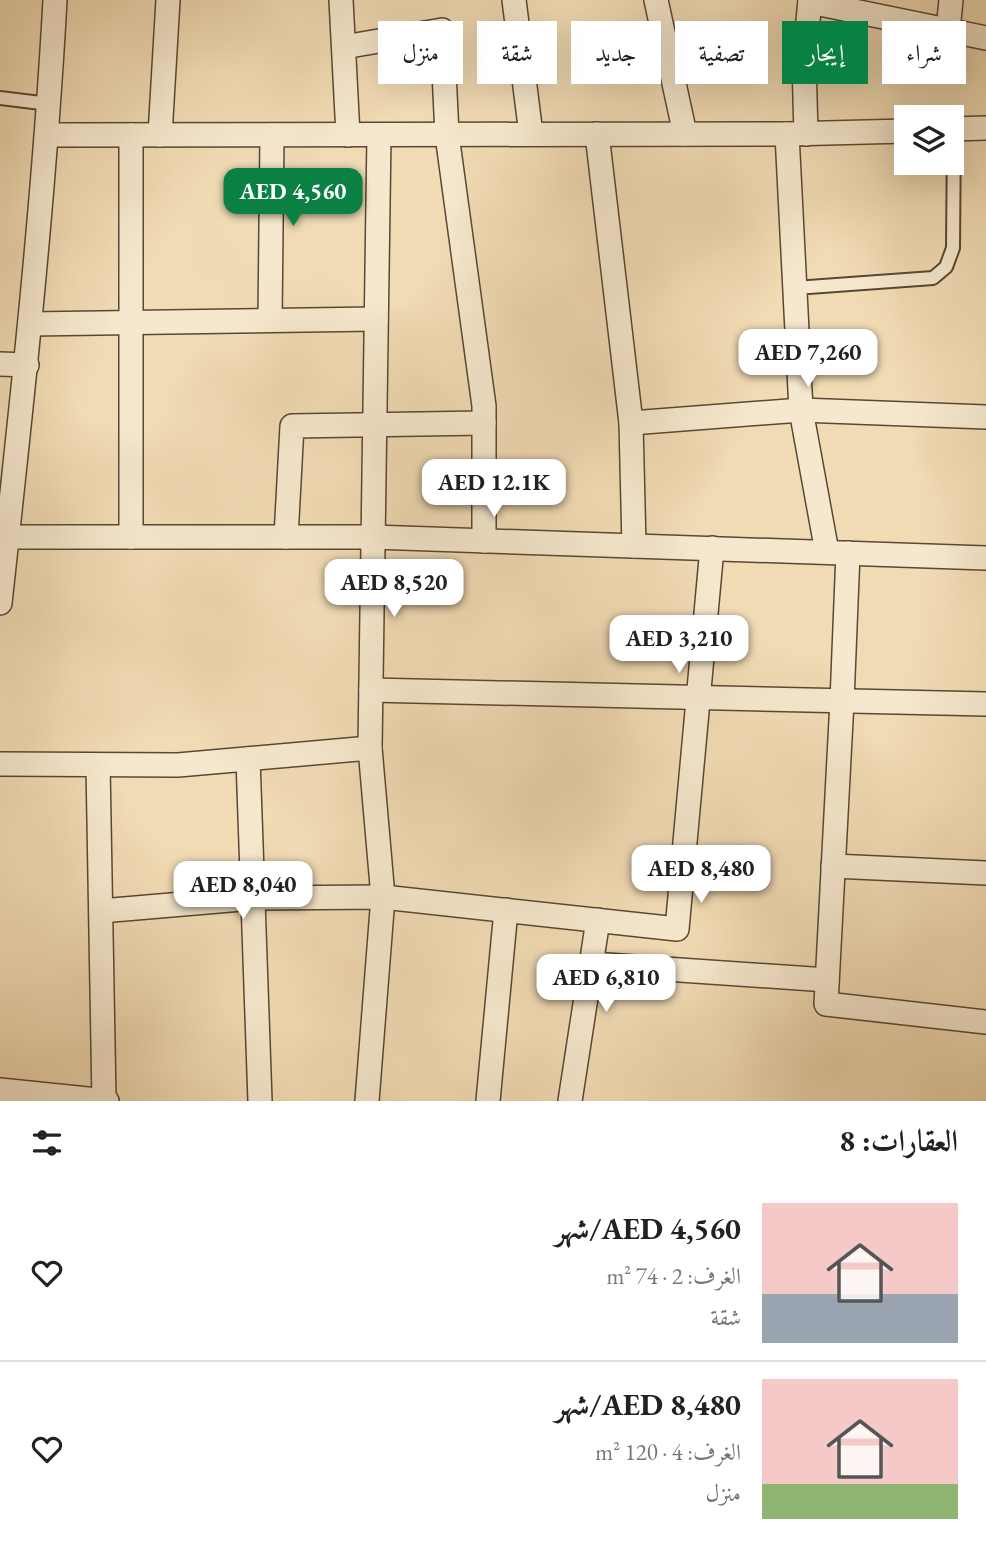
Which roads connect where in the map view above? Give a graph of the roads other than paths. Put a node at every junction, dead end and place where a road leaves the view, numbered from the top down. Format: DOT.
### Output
graph roads {
  1 [pos="55,0"];
  2 [pos="168,0"];
  3 [pos="341,0"];
  4 [pos="514,0"];
  5 [pos="656,0"];
  6 [pos="951,0"];
  7 [pos="810,1"];
  8 [pos="905,21"];
  9 [pos="949,21"];
  10 [pos="966,34"];
  11 [pos="986,38"];
  12 [pos="344,47"];
  13 [pos="0,98"];
  14 [pos="49,104"];
  15 [pos="986,128"];
  16 [pos="964,129"];
  17 [pos="894,131"];
  18 [pos="531,134"];
  19 [pos="597,134"];
  20 [pos="685,134"];
  21 [pos="797,134"];
  22 [pos="47,135"];
  23 [pos="131,135"];
  24 [pos="160,135"];
  25 [pos="272,135"];
  26 [pos="348,135"];
  27 [pos="379,135"];
  28 [pos="447,135"];
  29 [pos="953,175"];
  30 [pos="795,288"];
  31 [pos="376,318"];
  32 [pos="270,320"];
  33 [pos="131,323"];
  34 [pos="30,324"];
  35 [pos="0,364"];
  36 [pos="26,365"];
  37 [pos="800,410"];
  38 [pos="986,417"];
  39 [pos="484,423"];
  40 [pos="631,424"];
  41 [pos="375,426"];
  42 [pos="4,537"];
  43 [pos="131,537"];
  44 [pos="286,537"];
  45 [pos="373,537"];
  46 [pos="484,541"];
  47 [pos="634,546"];
  48 [pos="712,548"];
  49 [pos="837,553"];
  50 [pos="986,558"];
  51 [pos="0,603"];
  52 [pos="371,690"];
  53 [pos="698,697"];
  54 [pos="842,701"];
  55 [pos="986,704"];
  56 [pos="370,748"];
  57 [pos="248,759"];
  58 [pos="0,764"];
  59 [pos="98,765"];
  60 [pos="833,866"];
  61 [pos="986,873"];
  62 [pos="383,897"];
  63 [pos="253,898"];
  64 [pos="506,910"];
  65 [pos="101,911"];
  66 [pos="598,920"];
  67 [pos="592,964"];
  68 [pos="827,980"];
  69 [pos="986,1022"];
  70 [pos="0,1090"];
  71 [pos="106,1101"];
  72 [pos="260,1101"];
  73 [pos="368,1101"];
  74 [pos="488,1101"];
  75 [pos="570,1101"];
  1 -- 14 [label="street"];
  2 -- 24 [label="street"];
  3 -- 12 [label="street"];
  4 -- 18 [label="street"];
  5 -- 20 [label="street"];
  6 -- 9 [label="street"];
  7 -- 8 [label="street"];
  7 -- 21 [label="street"];
  10 -- 11 [label="street"];
  12 -- 26 [label="street"];
  12 -- 28 [label="street"];
  13 -- 14 [label="lane"];
  14 -- 22 [label="street"];
  15 -- 16 [label="street"];
  17 -- 21 [label="street"];
  18 -- 19 [label="street"];
  18 -- 28 [label="street"];
  19 -- 20 [label="street"];
  19 -- 40 [label="street"];
  20 -- 21 [label="street"];
  21 -- 30 [label="street"];
  22 -- 23 [label="street"];
  22 -- 34 [label="street"];
  23 -- 24 [label="street"];
  23 -- 33 [label="street"];
  24 -- 25 [label="street"];
  25 -- 26 [label="street"];
  25 -- 32 [label="street"];
  26 -- 27 [label="street"];
  27 -- 28 [label="street"];
  27 -- 31 [label="street"];
  28 -- 39 [label="street"];
  29 -- 30 [label="lane"];
  30 -- 37 [label="street"];
  31 -- 32 [label="street"];
  31 -- 41 [label="street"];
  32 -- 33 [label="street"];
  33 -- 34 [label="street"];
  33 -- 43 [label="street"];
  34 -- 36 [label="street"];
  35 -- 36 [label="street"];
  36 -- 42 [label="street"];
  37 -- 38 [label="street"];
  37 -- 40 [label="street"];
  37 -- 49 [label="street"];
  39 -- 41 [label="street"];
  39 -- 46 [label="street"];
  40 -- 47 [label="street"];
  41 -- 44 [label="street"];
  41 -- 45 [label="street"];
  42 -- 43 [label="street"];
  42 -- 51 [label="street"];
  43 -- 44 [label="street"];
  44 -- 45 [label="street"];
  45 -- 46 [label="street"];
  45 -- 52 [label="street"];
  46 -- 47 [label="street"];
  47 -- 48 [label="street"];
  48 -- 49 [label="street"];
  48 -- 53 [label="street"];
  49 -- 50 [label="street"];
  49 -- 54 [label="street"];
  52 -- 53 [label="street"];
  52 -- 56 [label="street"];
  53 -- 54 [label="street"];
  53 -- 66 [label="street"];
  54 -- 55 [label="street"];
  54 -- 60 [label="street"];
  56 -- 57 [label="street"];
  56 -- 62 [label="street"];
  57 -- 59 [label="street"];
  57 -- 63 [label="street"];
  58 -- 59 [label="street"];
  59 -- 65 [label="street"];
  60 -- 61 [label="street"];
  60 -- 68 [label="street"];
  62 -- 63 [label="street"];
  62 -- 64 [label="street"];
  62 -- 73 [label="street"];
  63 -- 65 [label="street"];
  63 -- 72 [label="street"];
  64 -- 66 [label="street"];
  64 -- 74 [label="street"];
  65 -- 71 [label="street"];
  66 -- 67 [label="street"];
  67 -- 68 [label="street"];
  67 -- 75 [label="street"];
  68 -- 69 [label="street"];
  70 -- 71 [label="street"];
}
